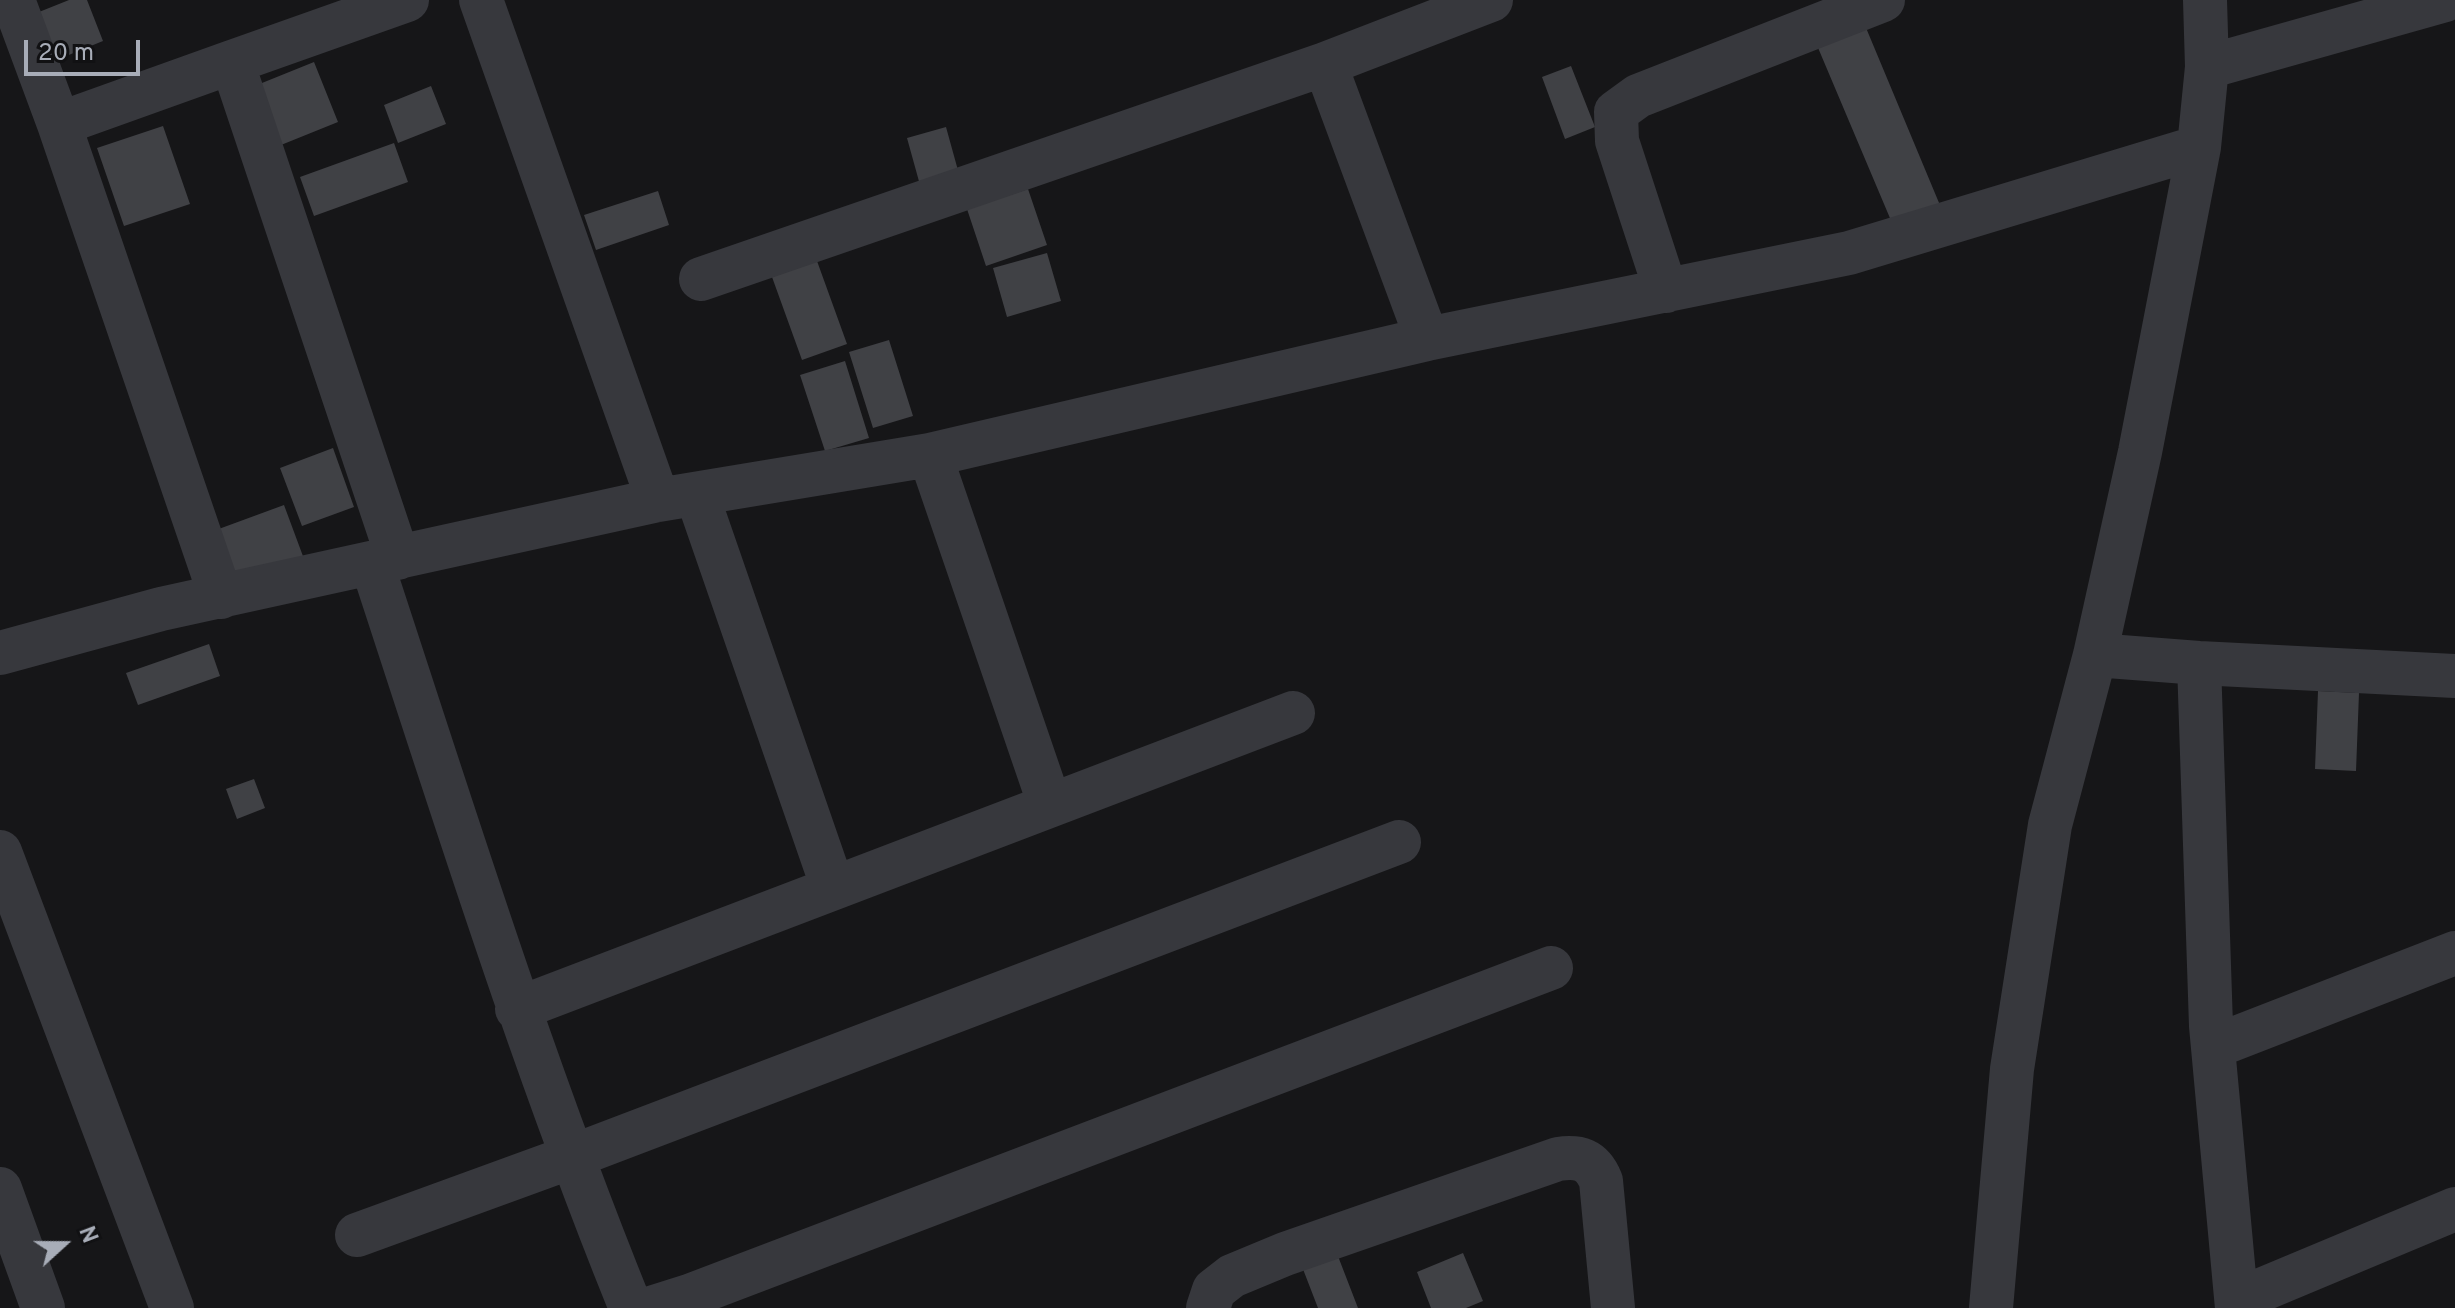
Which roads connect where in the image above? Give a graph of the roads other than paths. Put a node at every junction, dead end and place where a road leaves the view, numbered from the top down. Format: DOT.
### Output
graph roads {
  1 [pos="13,0"];
  2 [pos="407,0"];
  3 [pos="481,0"];
  4 [pos="1491,0"];
  5 [pos="1883,0"];
  6 [pos="2205,0"];
  7 [pos="2445,0"];
  8 [pos="232,62"];
  9 [pos="1325,64"];
  10 [pos="2207,67"];
  11 [pos="59,124"];
  12 [pos="2199,147"];
  13 [pos="701,279"];
  14 [pos="1666,291"];
  15 [pos="1427,339"];
  16 [pos="930,455"];
  17 [pos="678,498"];
  18 [pos="385,561"];
  19 [pos="221,597"];
  20 [pos="0,653"];
  21 [pos="2095,655"];
  22 [pos="2199,663"];
  23 [pos="2455,676"];
  24 [pos="1293,713"];
  25 [pos="1050,805"];
  26 [pos="1399,842"];
  27 [pos="0,852"];
  28 [pos="833,888"];
  29 [pos="2455,953"];
  30 [pos="1551,968"];
  31 [pos="517,1009"];
  32 [pos="2213,1047"];
  33 [pos="571,1157"];
  34 [pos="0,1189"];
  35 [pos="2455,1209"];
  36 [pos="357,1235"];
  37 [pos="2237,1304"];
  38 [pos="167,1307"];
  39 [pos="43,1308"];
  40 [pos="631,1308"];
  41 [pos="651,1308"];
  42 [pos="1208,1308"];
  43 [pos="1613,1308"];
  44 [pos="1991,1308"];
  1 -- 11 [label="street"];
  2 -- 8 [label="street"];
  3 -- 17 [label="street"];
  4 -- 9 [label="street"];
  5 -- 14 [label="street"];
  6 -- 10 [label="street"];
  7 -- 10 [label="street"];
  8 -- 11 [label="street"];
  8 -- 18 [label="street"];
  9 -- 13 [label="street"];
  9 -- 15 [label="street"];
  10 -- 12 [label="street"];
  11 -- 19 [label="street"];
  12 -- 14 [label="street"];
  12 -- 21 [label="street"];
  14 -- 15 [label="street"];
  15 -- 16 [label="street"];
  16 -- 17 [label="street"];
  16 -- 25 [label="street"];
  17 -- 18 [label="street"];
  17 -- 28 [label="street"];
  18 -- 19 [label="street"];
  18 -- 31 [label="street"];
  19 -- 20 [label="street"];
  21 -- 22 [label="street"];
  21 -- 44 [label="street"];
  22 -- 23 [label="street"];
  22 -- 32 [label="street"];
  24 -- 25 [label="street"];
  25 -- 28 [label="street"];
  26 -- 33 [label="street"];
  27 -- 38 [label="street"];
  28 -- 31 [label="street"];
  29 -- 32 [label="street"];
  30 -- 41 [label="street"];
  31 -- 33 [label="street"];
  32 -- 37 [label="street"];
  33 -- 36 [label="street"];
  33 -- 40 [label="street"];
  34 -- 39 [label="street"];
  35 -- 37 [label="street"];
  42 -- 43 [label="street"];
}
